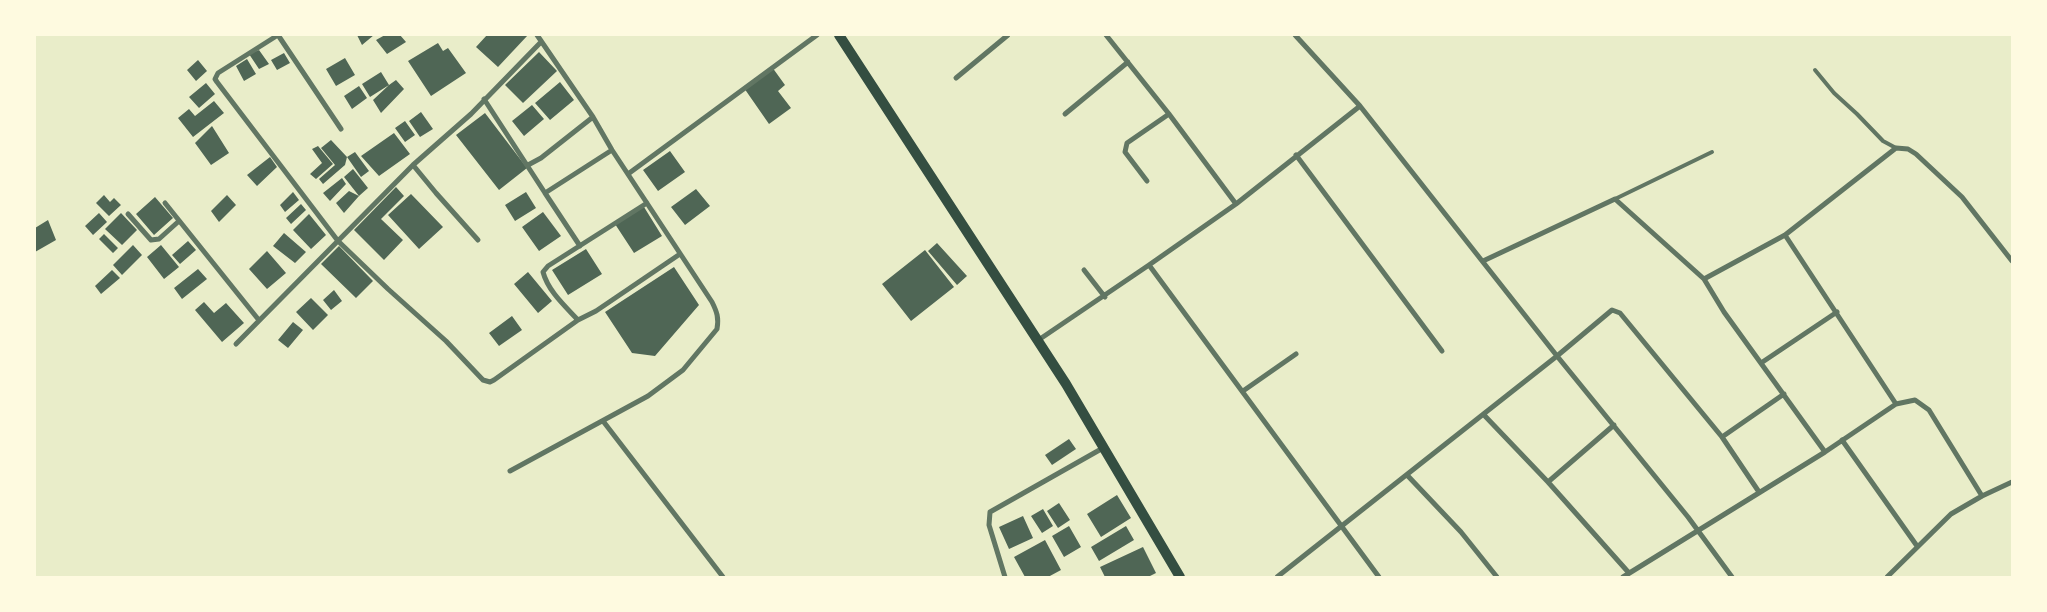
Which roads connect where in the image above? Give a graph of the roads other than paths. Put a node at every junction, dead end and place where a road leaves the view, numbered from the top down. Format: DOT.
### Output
graph roads {
  1 [pos="278,35"];
  2 [pos="536,35"];
  3 [pos="817,35"];
  4 [pos="839,35"];
  5 [pos="1008,35"];
  6 [pos="1106,35"];
  7 [pos="1295,35"];
  8 [pos="541,42"];
  9 [pos="1128,62"];
  10 [pos="1815,70"];
  11 [pos="956,78"];
  12 [pos="484,99"];
  13 [pos="1360,106"];
  14 [pos="1065,114"];
  15 [pos="1169,114"];
  16 [pos="593,117"];
  17 [pos="342,129"];
  18 [pos="1896,148"];
  19 [pos="612,150"];
  20 [pos="1712,152"];
  21 [pos="1296,155"];
  22 [pos="413,165"];
  23 [pos="528,165"];
  24 [pos="628,174"];
  25 [pos="1148,181"];
  26 [pos="545,193"];
  27 [pos="1615,199"];
  28 [pos="165,203"];
  29 [pos="647,203"];
  30 [pos="1236,204"];
  31 [pos="128,214"];
  32 [pos="179,221"];
  33 [pos="1784,235"];
  34 [pos="478,240"];
  35 [pos="338,241"];
  36 [pos="580,246"];
  37 [pos="680,254"];
  38 [pos="1483,260"];
  39 [pos="2012,261"];
  40 [pos="1149,265"];
  41 [pos="1084,270"];
  42 [pos="1704,280"];
  43 [pos="1105,297"];
  44 [pos="1837,312"];
  45 [pos="258,319"];
  46 [pos="578,320"];
  47 [pos="1037,341"];
  48 [pos="236,344"];
  49 [pos="1442,351"];
  50 [pos="1296,354"];
  51 [pos="1557,356"];
  52 [pos="1761,363"];
  53 [pos="1243,391"];
  54 [pos="1784,394"];
  55 [pos="1896,404"];
  56 [pos="1484,415"];
  57 [pos="603,421"];
  58 [pos="1614,425"];
  59 [pos="1722,437"];
  60 [pos="1842,440"];
  61 [pos="1103,448"];
  62 [pos="1825,452"];
  63 [pos="510,471"];
  64 [pos="1407,475"];
  65 [pos="1548,482"];
  66 [pos="2012,482"];
  67 [pos="1759,492"];
  68 [pos="1982,496"];
  69 [pos="1341,528"];
  70 [pos="1697,530"];
  71 [pos="1917,546"];
  72 [pos="1629,573"];
  73 [pos="723,577"];
  74 [pos="1005,577"];
  75 [pos="1180,577"];
  76 [pos="1277,577"];
  77 [pos="1379,577"];
  78 [pos="1497,577"];
  79 [pos="1623,577"];
  80 [pos="1732,577"];
  81 [pos="1887,577"];
  1 -- 17 [label="street"];
  1 -- 35 [label="street"];
  2 -- 8 [label="street"];
  3 -- 24 [label="street"];
  4 -- 47 [label="main road"];
  5 -- 11 [label="street"];
  6 -- 9 [label="street"];
  7 -- 13 [label="street"];
  8 -- 12 [label="street"];
  8 -- 16 [label="street"];
  9 -- 14 [label="street"];
  9 -- 15 [label="street"];
  10 -- 18 [label="lane"];
  12 -- 22 [label="street"];
  12 -- 23 [label="street"];
  13 -- 21 [label="street"];
  13 -- 38 [label="street"];
  15 -- 25 [label="street"];
  15 -- 30 [label="street"];
  16 -- 19 [label="street"];
  16 -- 23 [label="street"];
  18 -- 33 [label="street"];
  18 -- 39 [label="street"];
  19 -- 24 [label="street"];
  19 -- 26 [label="street"];
  20 -- 27 [label="lane"];
  21 -- 30 [label="street"];
  21 -- 49 [label="street"];
  22 -- 34 [label="street"];
  22 -- 35 [label="street"];
  23 -- 26 [label="street"];
  24 -- 29 [label="street"];
  26 -- 36 [label="street"];
  27 -- 38 [label="street"];
  27 -- 42 [label="street"];
  28 -- 32 [label="street"];
  29 -- 36 [label="street"];
  29 -- 37 [label="street"];
  30 -- 40 [label="street"];
  31 -- 32 [label="street"];
  32 -- 45 [label="street"];
  33 -- 42 [label="street"];
  33 -- 44 [label="street"];
  35 -- 45 [label="street"];
  35 -- 46 [label="street"];
  36 -- 46 [label="street"];
  37 -- 46 [label="street"];
  37 -- 57 [label="street"];
  38 -- 51 [label="street"];
  40 -- 43 [label="street"];
  40 -- 53 [label="street"];
  41 -- 43 [label="street"];
  42 -- 52 [label="street"];
  43 -- 47 [label="street"];
  44 -- 52 [label="street"];
  44 -- 55 [label="street"];
  45 -- 48 [label="street"];
  47 -- 61 [label="main road"];
  50 -- 53 [label="street"];
  51 -- 56 [label="street"];
  51 -- 58 [label="street"];
  51 -- 59 [label="street"];
  52 -- 54 [label="street"];
  53 -- 69 [label="street"];
  54 -- 59 [label="street"];
  54 -- 62 [label="street"];
  55 -- 60 [label="street"];
  55 -- 68 [label="street"];
  56 -- 64 [label="street"];
  56 -- 65 [label="street"];
  57 -- 63 [label="street"];
  57 -- 73 [label="street"];
  58 -- 65 [label="street"];
  58 -- 70 [label="street"];
  59 -- 67 [label="street"];
  60 -- 62 [label="street"];
  60 -- 71 [label="street"];
  61 -- 74 [label="street"];
  61 -- 75 [label="main road"];
  62 -- 67 [label="street"];
  64 -- 69 [label="street"];
  64 -- 78 [label="street"];
  65 -- 72 [label="street"];
  66 -- 68 [label="street"];
  67 -- 70 [label="street"];
  68 -- 71 [label="street"];
  69 -- 76 [label="street"];
  69 -- 77 [label="street"];
  70 -- 72 [label="street"];
  70 -- 80 [label="street"];
  71 -- 81 [label="street"];
  72 -- 79 [label="street"];
}
